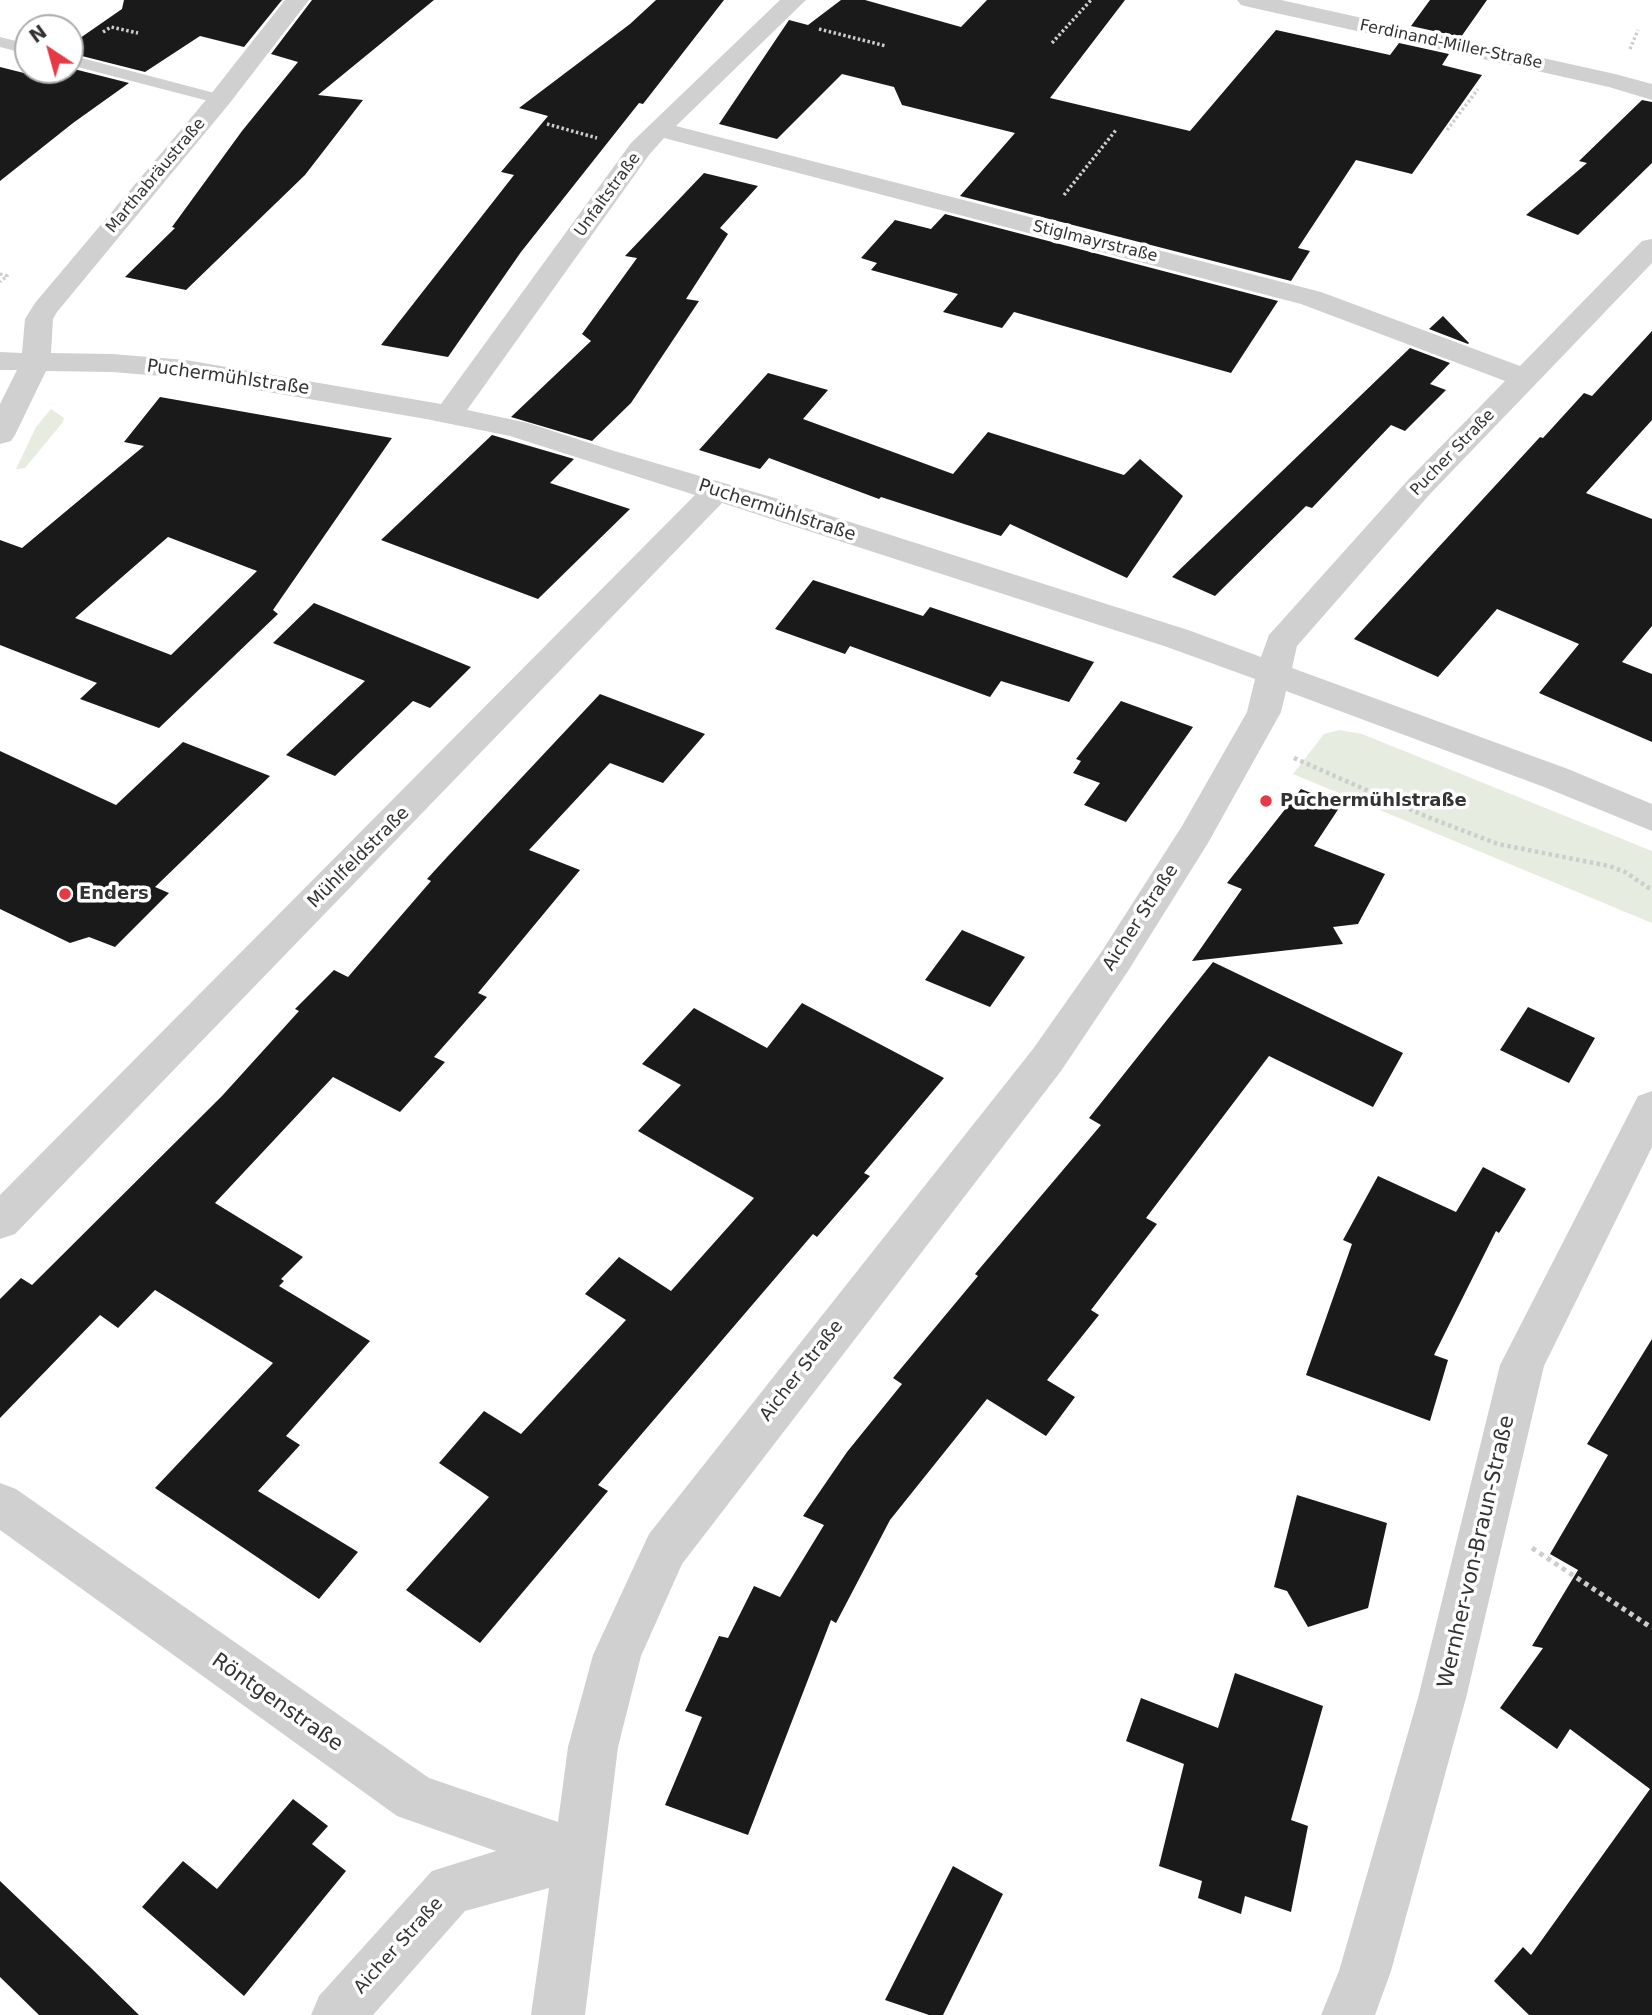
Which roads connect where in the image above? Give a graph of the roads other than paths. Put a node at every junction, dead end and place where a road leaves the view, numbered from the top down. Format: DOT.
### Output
graph roads {
  1 [pos="297,0"];
  2 [pos="1248,0"];
  3 [pos="784,9"];
  4 [pos="84,64"];
  5 [pos="1652,92"];
  6 [pos="220,99"];
  7 [pos="649,139"];
  8 [pos="1652,247"];
  9 [pos="0,361"];
  10 [pos="36,361"];
  11 [pos="1524,378"];
  12 [pos="449,414"];
  13 [pos="0,435"];
  14 [pos="716,491"];
  15 [pos="1274,673"];
  16 [pos="1652,818"];
  17 [pos="1652,1107"];
  18 [pos="0,1222"];
  19 [pos="0,1504"];
  20 [pos="579,1855"];
  21 [pos="338,2015"];
  22 [pos="558,2015"];
  23 [pos="1348,2015"];
  1 -- 6 [label="street, Marthabräustraße"];
  2 -- 5 [label="street, Ferdinand-Miller-Straße"];
  3 -- 7 [label="street, Unfaltstraße"];
  4 -- 6 [label="lane"];
  6 -- 10 [label="street, Marthabräustraße"];
  7 -- 11 [label="street, Stiglmayrstraße"];
  7 -- 12 [label="street, Unfaltstraße"];
  8 -- 11 [label="street, Pucher Straße"];
  9 -- 10 [label="street, Puchermühlstraße"];
  10 -- 12 [label="street, Puchermühlstraße"];
  10 -- 13 [label="street"];
  11 -- 15 [label="street, Pucher Straße"];
  12 -- 14 [label="street, Puchermühlstraße"];
  14 -- 15 [label="street, Puchermühlstraße"];
  14 -- 18 [label="street, Mühlfeldstraße"];
  15 -- 16 [label="street, Puchermühlstraße"];
  15 -- 20 [label="street, Aicher Straße"];
  17 -- 23 [label="street, Wernher-von-Braun-Straße"];
  19 -- 20 [label="street, Röntgenstraße"];
  20 -- 21 [label="street, Aicher Straße"];
  20 -- 22 [label="street"];
}
